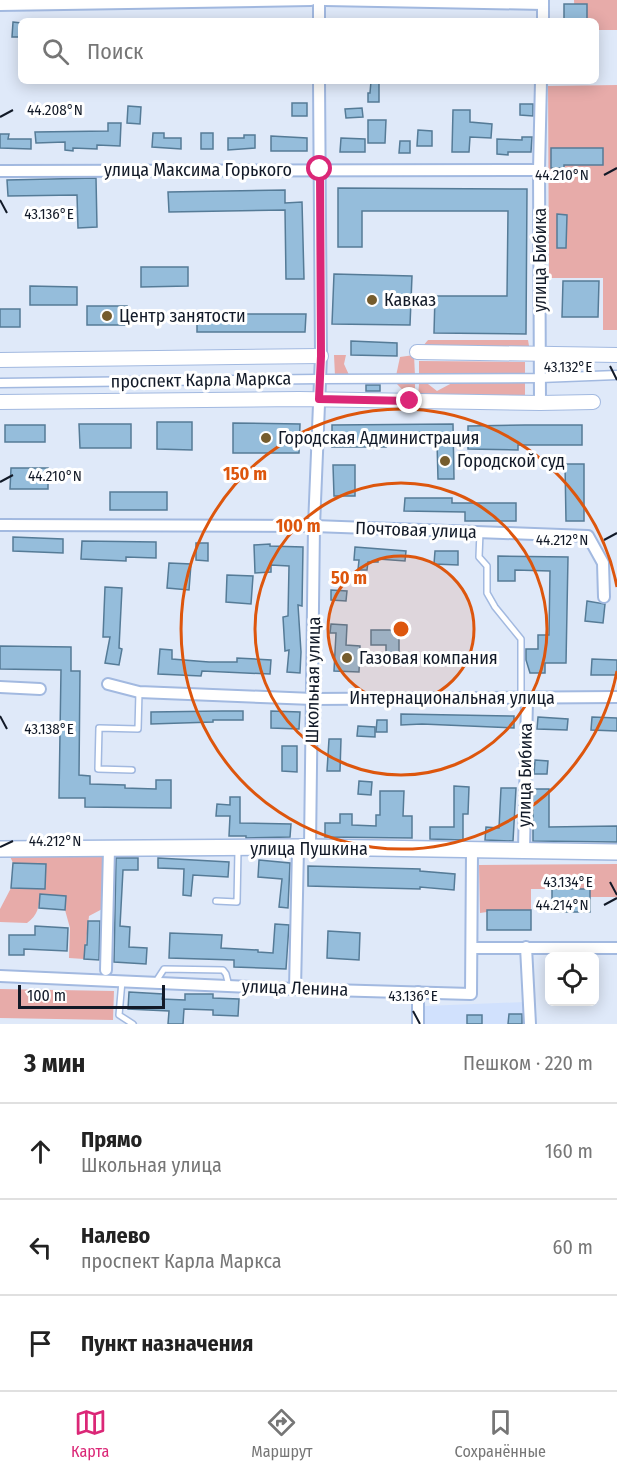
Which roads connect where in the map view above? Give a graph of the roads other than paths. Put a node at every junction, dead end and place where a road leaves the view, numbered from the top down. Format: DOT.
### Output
graph roads {
  1 [pos="311,0"];
  2 [pos="319,0"];
  3 [pos="325,0"];
  4 [pos="543,2"];
  5 [pos="0,4"];
  6 [pos="319,18"];
  7 [pos="543,18"];
  8 [pos="320,84"];
  9 [pos="541,84"];
  10 [pos="320,169"];
  11 [pos="539,170"];
  12 [pos="0,171"];
  13 [pos="417,352"];
  14 [pos="540,355"];
  15 [pos="617,355"];
  16 [pos="321,356"];
  17 [pos="0,360"];
  18 [pos="617,375"];
  19 [pos="540,378"];
  20 [pos="320,379"];
  21 [pos="0,383"];
  22 [pos="319,399"];
  23 [pos="0,402"];
  24 [pos="594,402"];
  25 [pos="540,403"];
  26 [pos="0,525"];
  27 [pos="314,526"];
  28 [pos="480,532"];
  29 [pos="604,597"];
  30 [pos="108,684"];
  31 [pos="0,687"];
  32 [pos="40,689"];
  33 [pos="139,692"];
  34 [pos="617,697"];
  35 [pos="524,698"];
  36 [pos="313,699"];
  37 [pos="132,770"];
  38 [pos="238,848"];
  39 [pos="304,848"];
  40 [pos="0,849"];
  41 [pos="109,849"];
  42 [pos="472,851"];
  43 [pos="524,851"];
  44 [pos="617,852"];
  45 [pos="216,901"];
  46 [pos="526,947"];
  47 [pos="472,948"];
  48 [pos="617,948"];
  49 [pos="106,970"];
  50 [pos="0,976"];
  51 [pos="122,981"];
  52 [pos="154,983"];
  53 [pos="229,986"];
  54 [pos="295,989"];
  55 [pos="418,992"];
  56 [pos="133,1024"];
  57 [pos="418,1024"];
  58 [pos="530,1024"];
  1 -- 5 [label="street"];
  2 -- 6 [label="street"];
  3 -- 4 [label="street"];
  4 -- 7 [label="street"];
  8 -- 10 [label="street, Школьная улица"];
  9 -- 11 [label="street, улица Бибика"];
  10 -- 11 [label="street, улица Максима Горького"];
  10 -- 12 [label="street, улица Максима Горького"];
  10 -- 16 [label="street, Школьная улица"];
  11 -- 14 [label="street, улица Бибика"];
  13 -- 14 [label="street"];
  14 -- 15 [label="street"];
  14 -- 19 [label="street, улица Бибика"];
  16 -- 17 [label="street, проспект Карла Маркса"];
  16 -- 20 [label="street, Школьная улица"];
  18 -- 19 [label="street, проспект Карла Маркса"];
  19 -- 20 [label="street, проспект Карла Маркса"];
  19 -- 25 [label="street, улица Бибика"];
  20 -- 21 [label="street, проспект Карла Маркса"];
  20 -- 22 [label="street, Школьная улица"];
  22 -- 23 [label="street, проспект Карла Маркса"];
  22 -- 25 [label="street, проспект Карла Маркса"];
  22 -- 27 [label="street, Школьная улица"];
  24 -- 25 [label="street, проспект Карла Маркса"];
  26 -- 27 [label="street, Почтовая улица"];
  27 -- 28 [label="street, Почтовая улица"];
  27 -- 36 [label="street, Школьная улица"];
  28 -- 29 [label="street, Почтовая улица"];
  28 -- 35 [label="lane"];
  30 -- 33 [label="street, Интернациональная улица"];
  31 -- 32 [label="street"];
  33 -- 36 [label="street, Интернациональная улица"];
  33 -- 37 [label="lane"];
  34 -- 35 [label="street, Интернациональная улица"];
  35 -- 36 [label="street, Интернациональная улица"];
  35 -- 43 [label="street, улица Бибика"];
  36 -- 39 [label="street, Школьная улица"];
  38 -- 39 [label="main road, улица Пушкина"];
  38 -- 41 [label="main road, улица Пушкина"];
  38 -- 45 [label="lane"];
  39 -- 42 [label="main road, улица Пушкина"];
  39 -- 54 [label="street, Школьная улица"];
  40 -- 41 [label="main road, улица Пушкина"];
  41 -- 49 [label="street"];
  42 -- 43 [label="main road, улица Пушкина"];
  42 -- 47 [label="street"];
  43 -- 44 [label="main road, улица Пушкина"];
  46 -- 47 [label="street"];
  46 -- 48 [label="street"];
  46 -- 58 [label="street"];
  47 -- 55 [label="street, улица Ленина"];
  50 -- 51 [label="street, улица Ленина"];
  51 -- 52 [label="street, улица Ленина"];
  51 -- 56 [label="lane"];
  52 -- 53 [label="street, улица Ленина"];
  52 -- 53 [label="lane"];
  53 -- 54 [label="street, улица Ленина"];
  54 -- 55 [label="street, улица Ленина"];
  55 -- 57 [label="street"];
}
